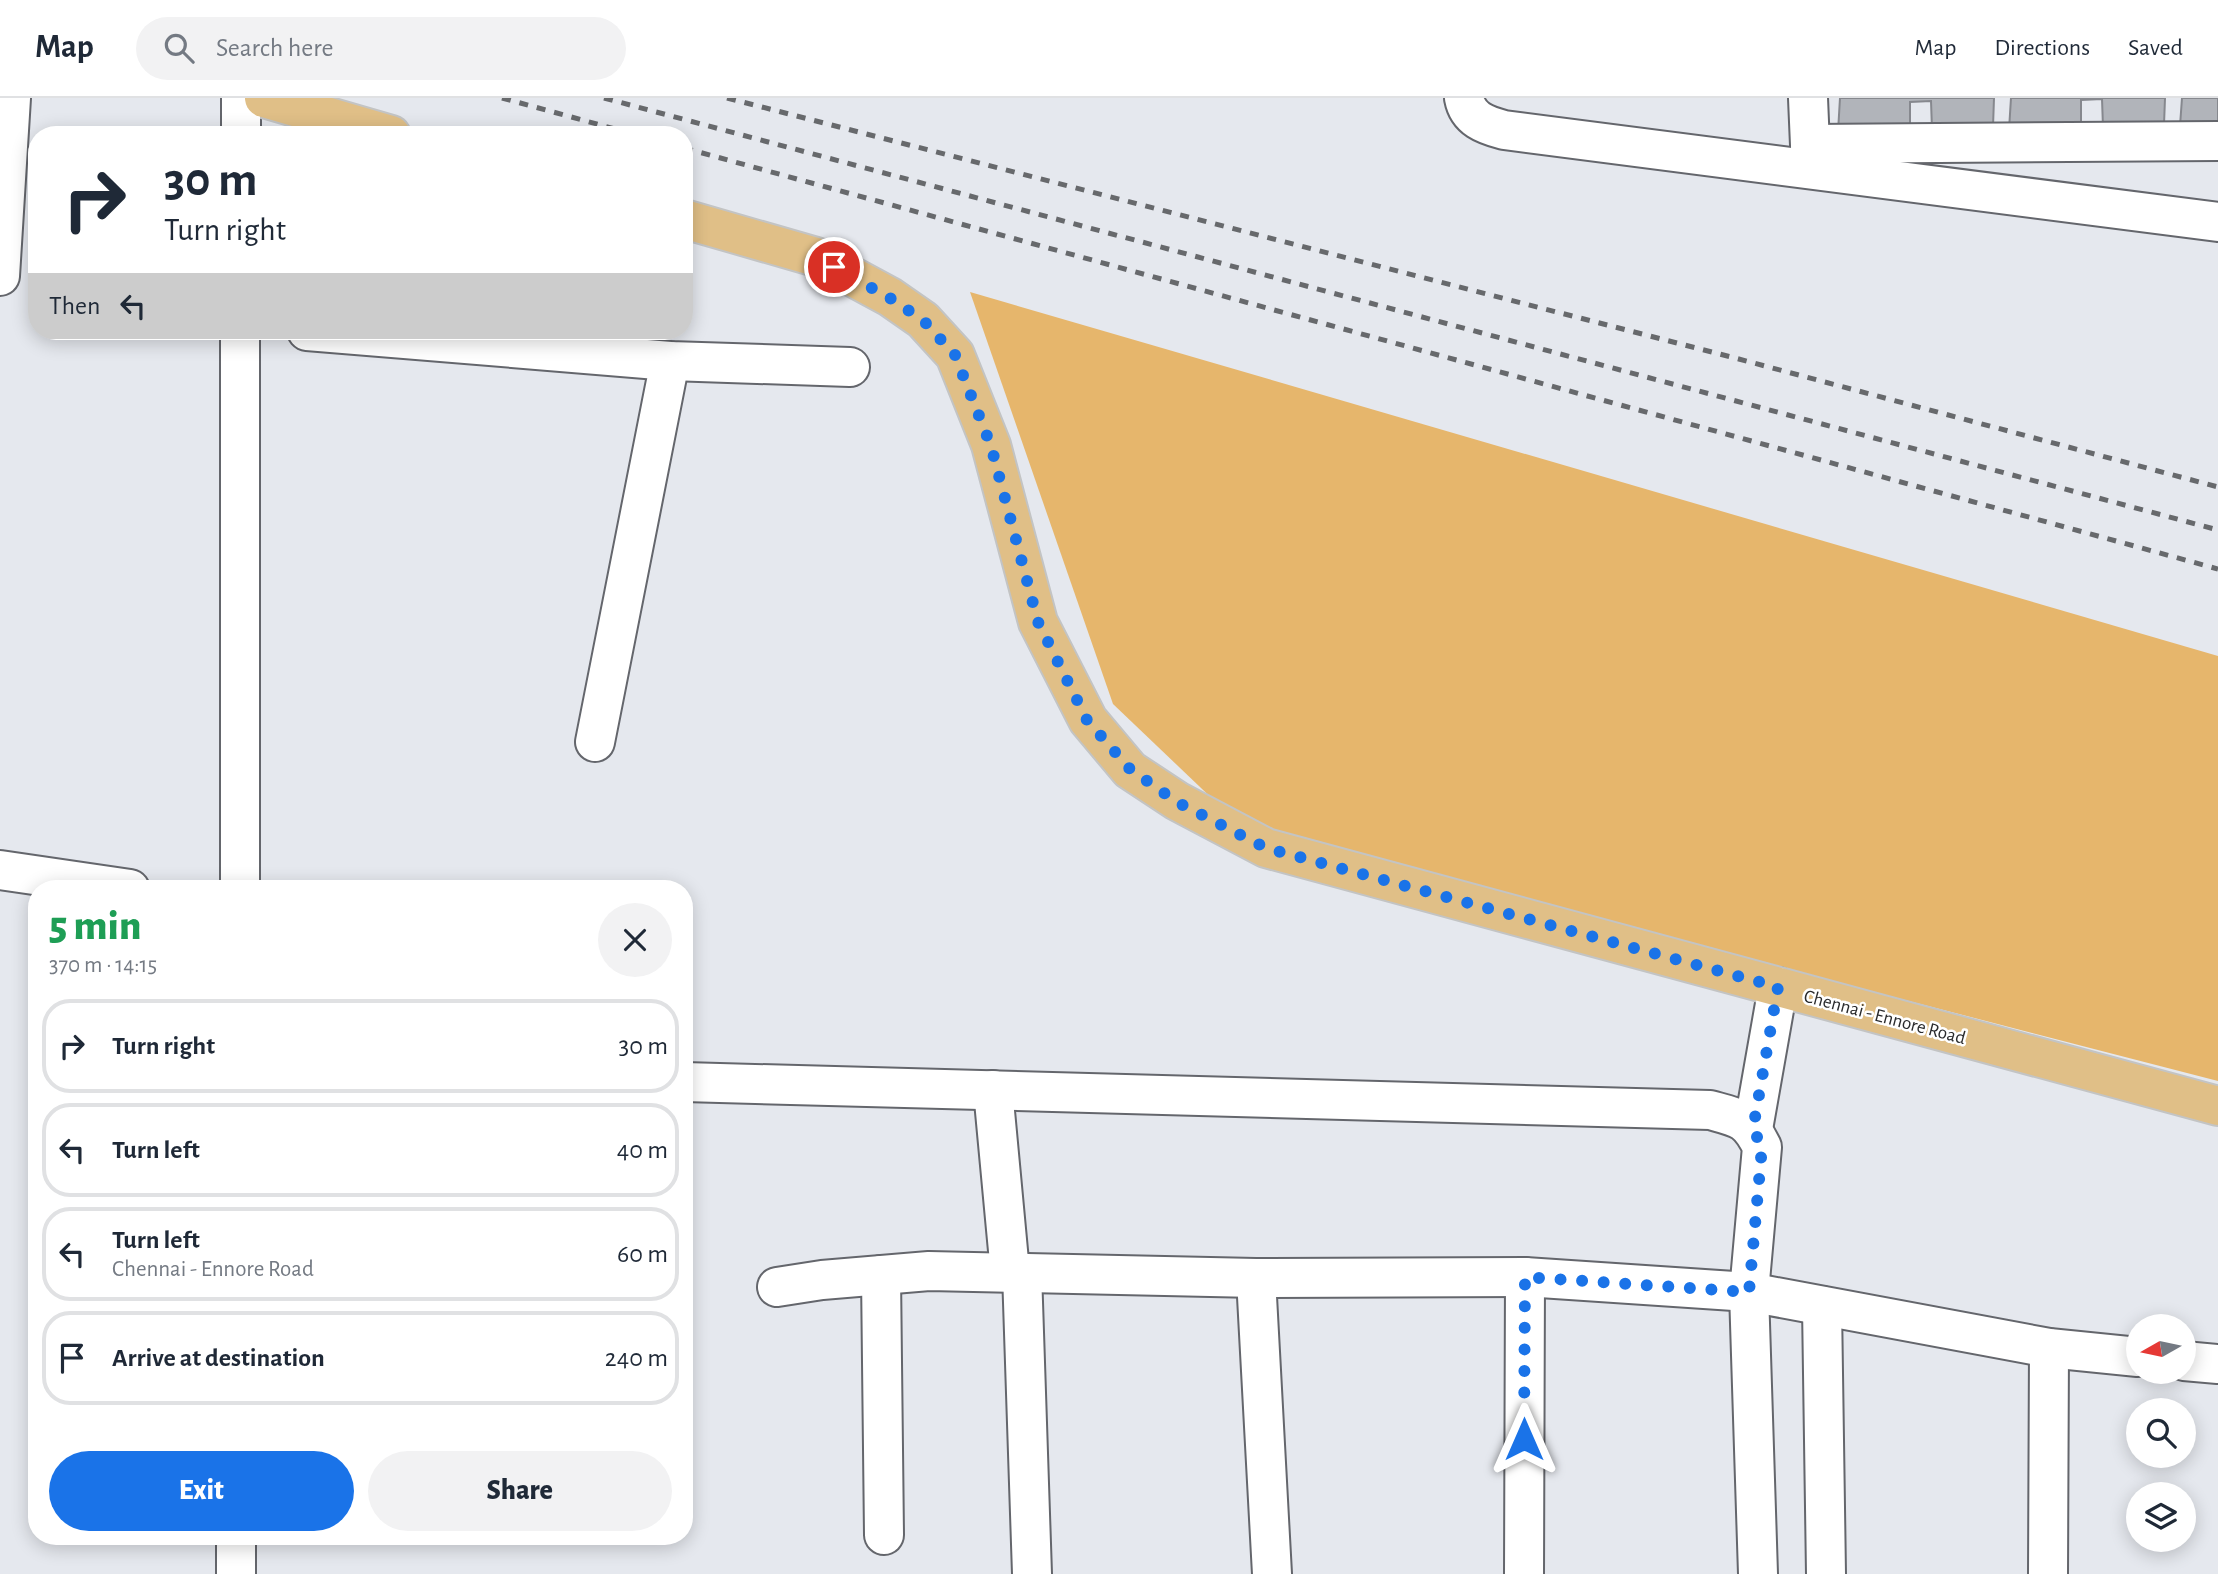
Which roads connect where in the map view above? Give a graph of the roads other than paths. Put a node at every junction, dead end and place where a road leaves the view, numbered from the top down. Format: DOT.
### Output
graph roads {
  1 [pos="11,98"];
  2 [pos="241,98"];
  3 [pos="264,98"];
  4 [pos="1464,98"];
  5 [pos="1808,98"];
  6 [pos="241,126"];
  7 [pos="360,126"];
  8 [pos="2218,141"];
  9 [pos="1810,158"];
  10 [pos="693,222"];
  11 [pos="2218,222"];
  12 [pos="0,276"];
  13 [pos="240,340"];
  14 [pos="416,340"];
  15 [pos="670,361"];
  16 [pos="850,367"];
  17 [pos="594,742"];
  18 [pos="0,870"];
  19 [pos="68,880"];
  20 [pos="240,880"];
  21 [pos="1778,987"];
  22 [pos="693,1082"];
  23 [pos="993,1090"];
  24 [pos="2218,1107"];
  25 [pos="1753,1129"];
  26 [pos="1016,1272"];
  27 [pos="881,1275"];
  28 [pos="1525,1277"];
  29 [pos="1256,1278"];
  30 [pos="776,1287"];
  31 [pos="1749,1292"];
  32 [pos="1822,1306"];
  33 [pos="2049,1348"];
  34 [pos="2126,1356"];
  35 [pos="2196,1362"];
  36 [pos="2218,1364"];
  37 [pos="884,1535"];
  38 [pos="236,1545"];
  39 [pos="236,1574"];
  40 [pos="1032,1574"];
  41 [pos="1272,1574"];
  42 [pos="1524,1574"];
  43 [pos="1758,1574"];
  44 [pos="1826,1574"];
  45 [pos="2048,1574"];
  1 -- 12 [label="street"];
  2 -- 6 [label="street"];
  3 -- 7 [label="main road"];
  4 -- 9 [label="street"];
  5 -- 9 [label="street"];
  8 -- 9 [label="street"];
  9 -- 11 [label="street"];
  10 -- 21 [label="main road, Chennai - Ennore Road"];
  13 -- 20 [label="street"];
  14 -- 15 [label="street"];
  15 -- 16 [label="street"];
  15 -- 17 [label="street"];
  18 -- 19 [label="street"];
  21 -- 24 [label="main road, Chennai - Ennore Road"];
  21 -- 25 [label="street"];
  22 -- 23 [label="street"];
  23 -- 25 [label="street"];
  23 -- 26 [label="street"];
  25 -- 31 [label="street"];
  26 -- 27 [label="street"];
  26 -- 29 [label="street"];
  26 -- 40 [label="street"];
  27 -- 30 [label="street"];
  27 -- 37 [label="street"];
  28 -- 29 [label="street"];
  28 -- 31 [label="street"];
  28 -- 42 [label="street"];
  29 -- 41 [label="street"];
  31 -- 32 [label="street"];
  31 -- 43 [label="street"];
  32 -- 33 [label="street"];
  32 -- 44 [label="street"];
  33 -- 34 [label="street"];
  33 -- 45 [label="street"];
  35 -- 36 [label="street"];
  38 -- 39 [label="street"];
}
